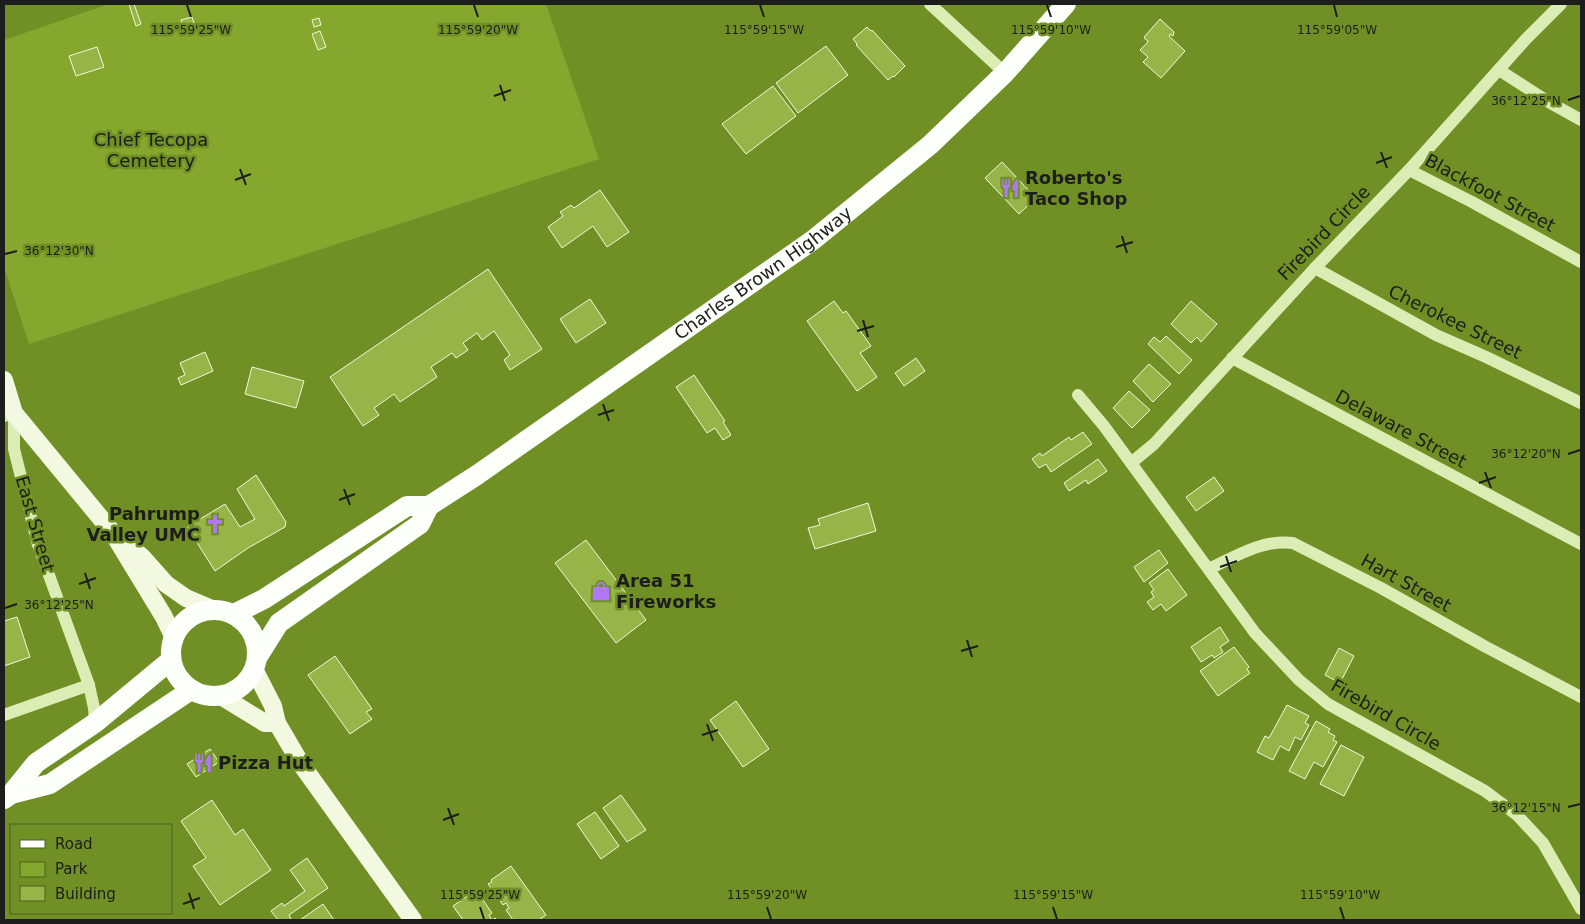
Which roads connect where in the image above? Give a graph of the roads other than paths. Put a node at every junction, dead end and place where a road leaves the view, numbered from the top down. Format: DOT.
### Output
graph roads {
  1 [pos="930,4"];
  2 [pos="1066,4"];
  3 [pos="1561,4"];
  4 [pos="1499,70"];
  5 [pos="1005,73"];
  6 [pos="1581,120"];
  7 [pos="1409,170"];
  8 [pos="1581,262"];
  9 [pos="1315,268"];
  10 [pos="1232,358"];
  11 [pos="4,380"];
  12 [pos="1078,395"];
  13 [pos="1581,403"];
  14 [pos="9,414"];
  15 [pos="1131,463"];
  16 [pos="429,506"];
  17 [pos="113,533"];
  18 [pos="1581,544"];
  19 [pos="1209,569"];
  20 [pos="212,609"];
  21 [pos="234,614"];
  22 [pos="174,636"];
  23 [pos="171,660"];
  24 [pos="256,663"];
  25 [pos="89,685"];
  26 [pos="191,690"];
  27 [pos="221,696"];
  28 [pos="1581,697"];
  29 [pos="4,715"];
  30 [pos="95,723"];
  31 [pos="277,723"];
  32 [pos="8,796"];
  33 [pos="1580,903"];
  34 [pos="413,920"];
  1 -- 5 [label="street"];
  2 -- 5 [label="main road, Charles Brown Highway"];
  3 -- 4 [label="street, Firebird Circle"];
  4 -- 6 [label="street"];
  4 -- 7 [label="street, Firebird Circle"];
  5 -- 16 [label="main road, Charles Brown Highway"];
  7 -- 8 [label="street, Blackfoot Street"];
  7 -- 9 [label="street, Firebird Circle"];
  9 -- 10 [label="street, Firebird Circle"];
  9 -- 13 [label="street, Cherokee Street"];
  10 -- 15 [label="street, Firebird Circle"];
  10 -- 18 [label="street, Delaware Street"];
  11 -- 14 [label="street, East Street"];
  12 -- 15 [label="street, Firebird Circle"];
  14 -- 17 [label="street"];
  14 -- 25 [label="street, East Street"];
  15 -- 19 [label="street, Firebird Circle"];
  16 -- 21 [label="main road, Charles Brown Highway"];
  16 -- 24 [label="main road, Charles Brown Highway"];
  17 -- 20 [label="street"];
  17 -- 22 [label="street"];
  19 -- 28 [label="street, Hart Street"];
  19 -- 33 [label="street, Firebird Circle"];
  20 -- 21 [label="main road"];
  20 -- 22 [label="main road"];
  21 -- 24 [label="main road"];
  22 -- 23 [label="main road"];
  23 -- 26 [label="main road"];
  23 -- 30 [label="main road"];
  24 -- 27 [label="main road"];
  24 -- 31 [label="street"];
  25 -- 29 [label="street"];
  25 -- 30 [label="street, East Street"];
  26 -- 27 [label="main road"];
  26 -- 32 [label="main road"];
  27 -- 31 [label="street"];
  30 -- 32 [label="main road"];
  31 -- 34 [label="street"];
}
